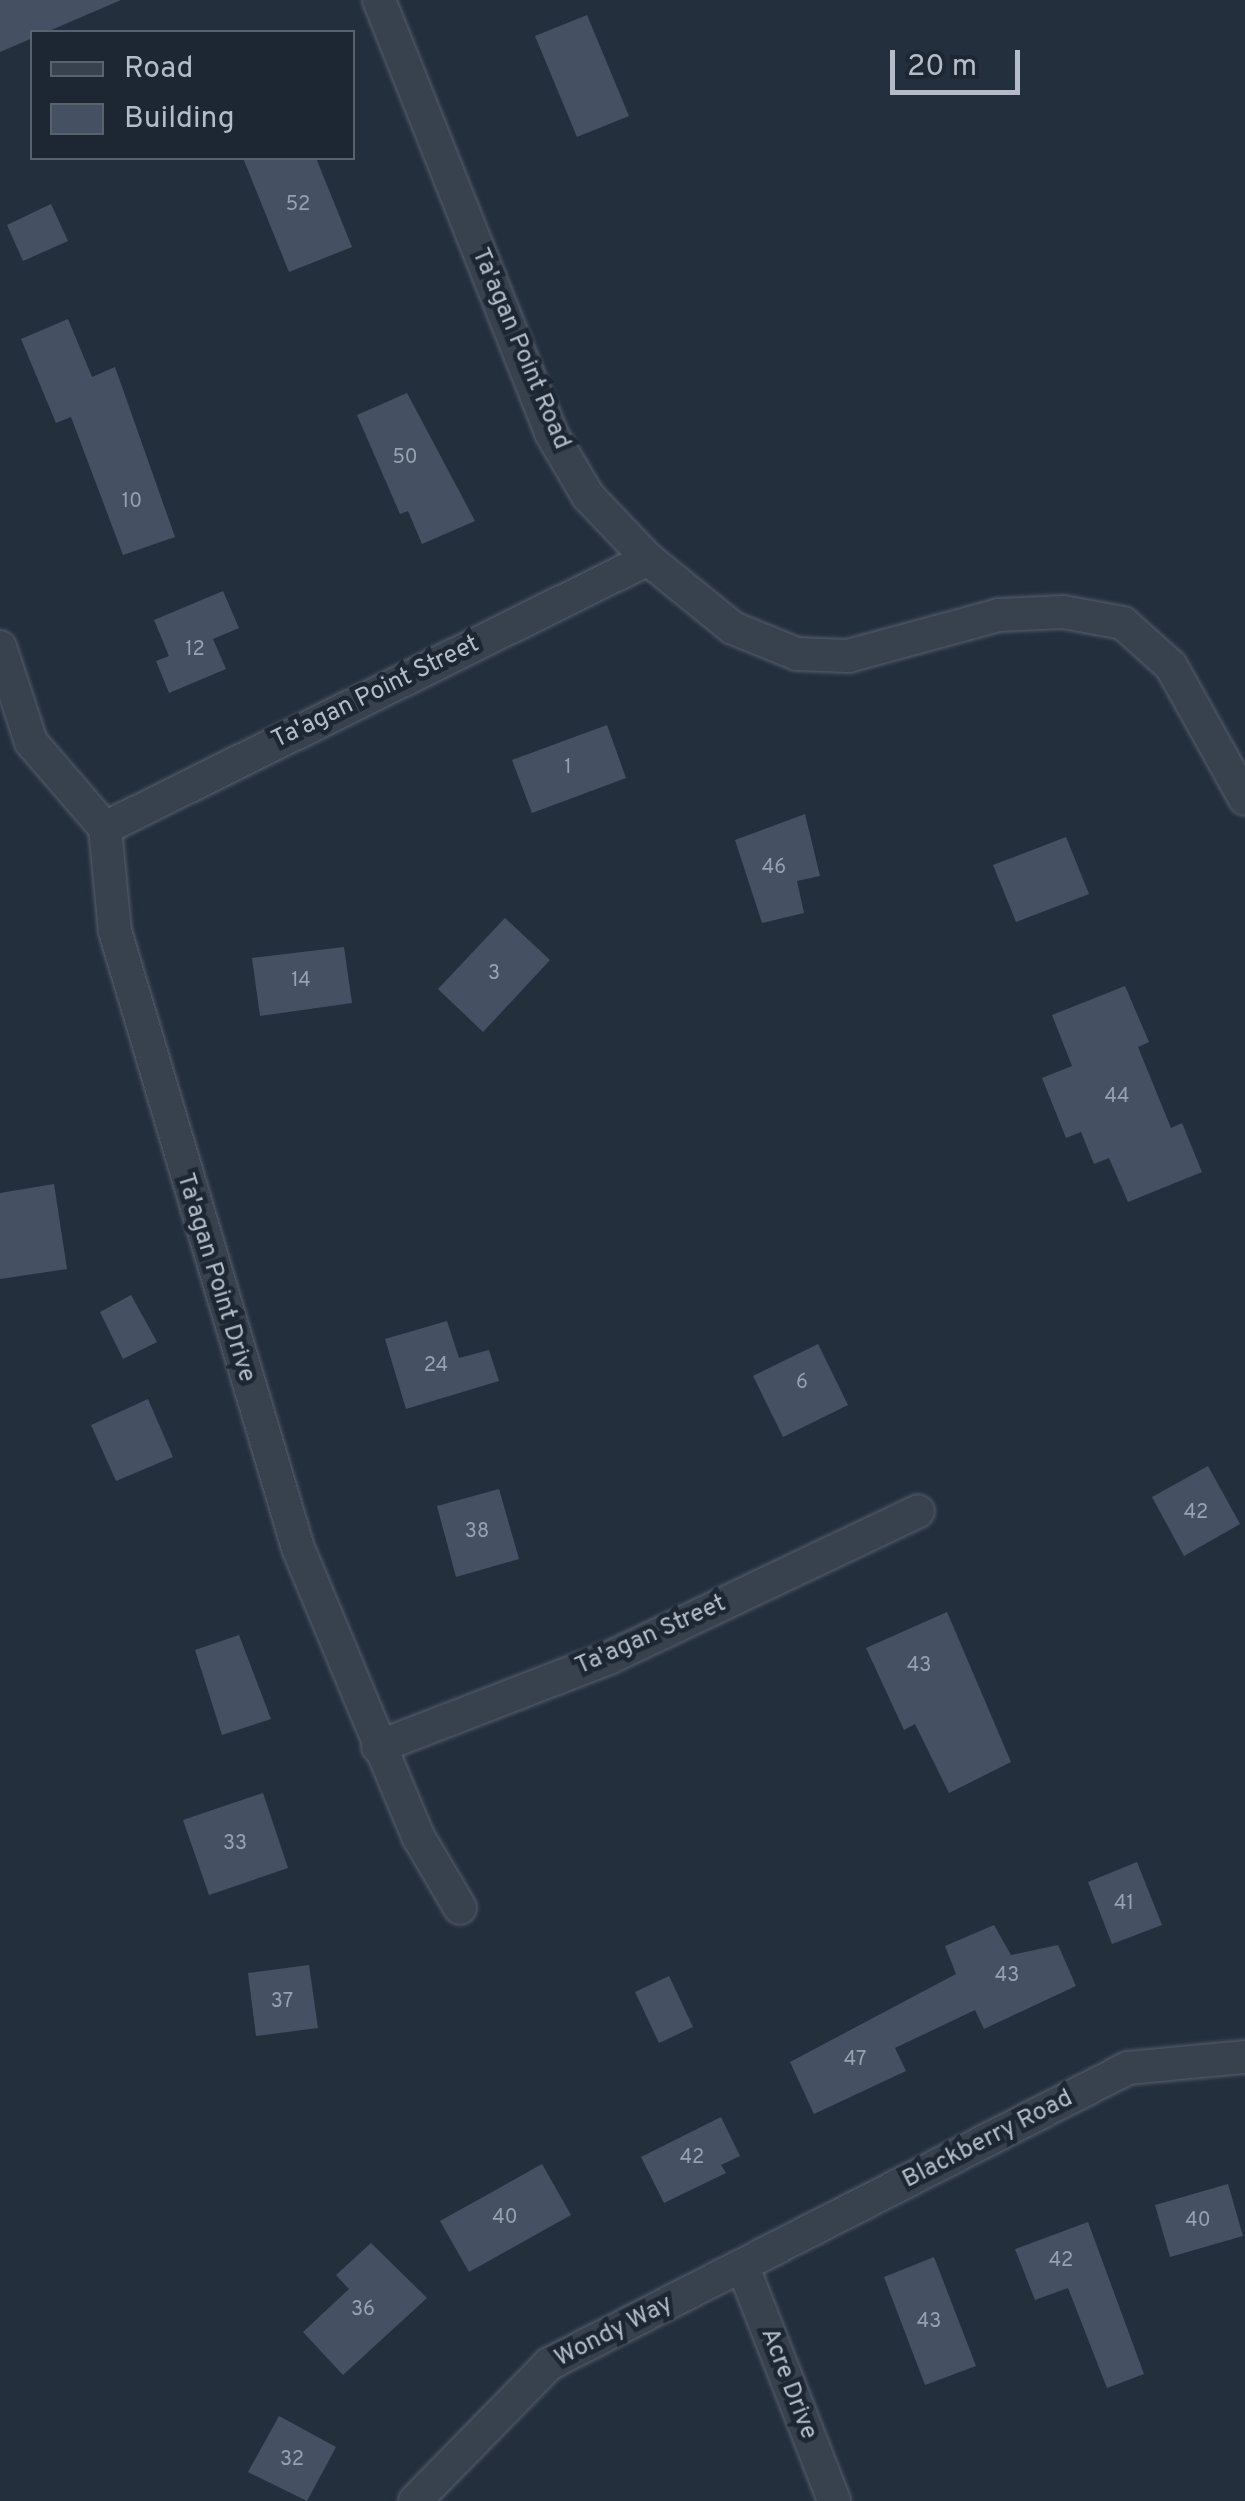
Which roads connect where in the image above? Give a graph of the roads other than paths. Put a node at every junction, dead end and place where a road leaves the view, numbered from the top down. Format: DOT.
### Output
graph roads {
  1 [pos="380,0"];
  2 [pos="648,558"];
  3 [pos="0,647"];
  4 [pos="1245,800"];
  5 [pos="105,828"];
  6 [pos="918,1510"];
  7 [pos="378,1747"];
  8 [pos="460,1908"];
  9 [pos="1245,2057"];
  10 [pos="743,2267"];
  11 [pos="416,2501"];
  12 [pos="834,2501"];
  1 -- 2 [label="street, Ta'agan Point Road"];
  2 -- 4 [label="street, Ta'agan Point Road"];
  2 -- 5 [label="street, Ta'agan Point Street"];
  3 -- 5 [label="street"];
  5 -- 7 [label="street, Ta'agan Point Drive"];
  6 -- 7 [label="street, Ta'agan Street"];
  7 -- 8 [label="street, Ta'agan Point Drive"];
  9 -- 10 [label="street, Blackberry Road"];
  10 -- 11 [label="street, Wondy Way"];
  10 -- 12 [label="street, Acre Drive"];
}
